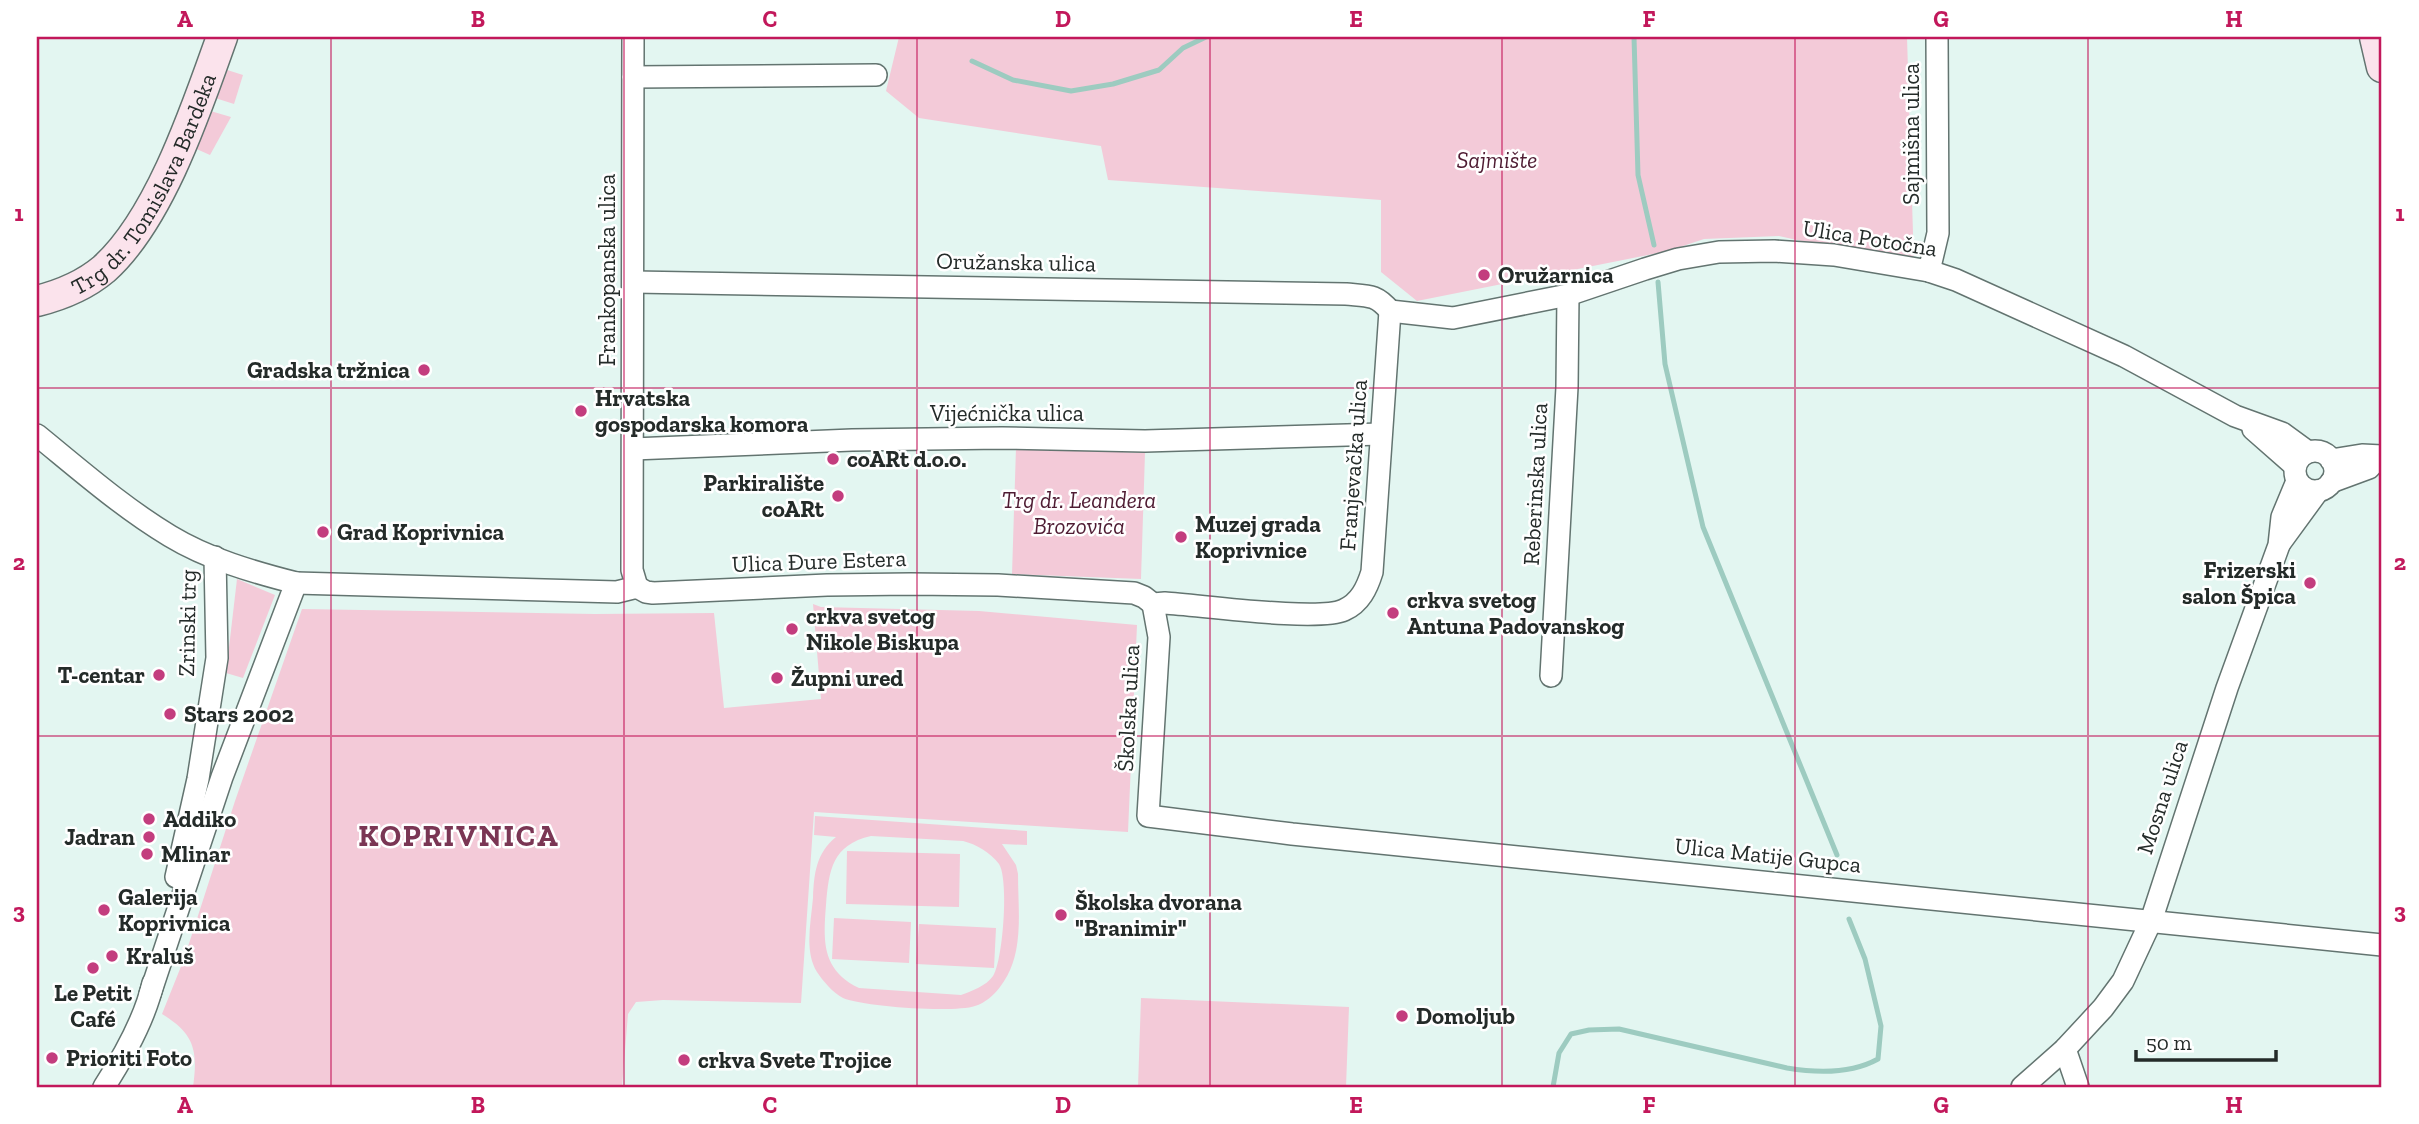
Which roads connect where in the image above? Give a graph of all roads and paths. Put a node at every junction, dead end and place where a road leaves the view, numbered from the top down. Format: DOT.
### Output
graph roads {
  1 [pos="222,37"];
  2 [pos="634,37"];
  3 [pos="1937,37"];
  4 [pos="2375,37"];
  5 [pos="2382,67"];
  6 [pos="876,75"];
  7 [pos="634,77"];
  8 [pos="1929,271"];
  9 [pos="634,282"];
  10 [pos="1568,295"];
  11 [pos="37,300"];
  12 [pos="1391,312"];
  13 [pos="1381,434"];
  14 [pos="37,435"];
  15 [pos="633,449"];
  16 [pos="2381,456"];
  17 [pos="2331,460"];
  18 [pos="2300,466"];
  19 [pos="2325,486"];
  20 [pos="2279,545"];
  21 [pos="215,557"];
  22 [pos="296,583"];
  23 [pos="637,587"];
  24 [pos="1153,604"];
  25 [pos="1343,611"];
  26 [pos="1551,676"];
  27 [pos="1148,816"];
  28 [pos="2151,921"];
  29 [pos="2382,946"];
  30 [pos="150,995"];
  31 [pos="2065,1049"];
  32 [pos="104,1087"];
  33 [pos="2022,1087"];
  34 [pos="2078,1087"];
  1 -- 11 [label="main road, Trg dr. Tomislava Bardeka"];
  2 -- 7 [label="street, Frankopanska ulica"];
  3 -- 8 [label="street, Sajmišna ulica"];
  4 -- 5 [label="main road"];
  6 -- 7 [label="street"];
  7 -- 9 [label="street, Frankopanska ulica"];
  8 -- 10 [label="street, Ulica Potočna"];
  8 -- 18 [label="street, Ulica Potočna"];
  9 -- 12 [label="street, Oružanska ulica"];
  9 -- 15 [label="street, Frankopanska ulica"];
  10 -- 12 [label="street, Ulica Potočna"];
  10 -- 26 [label="street, Reberinska ulica"];
  12 -- 13 [label="street, Franjevačka ulica"];
  13 -- 15 [label="street, Vijećnička ulica"];
  13 -- 25 [label="street, Franjevačka ulica"];
  14 -- 21 [label="street"];
  15 -- 23 [label="street, Frankopanska ulica"];
  16 -- 17 [label="street"];
  16 -- 19 [label="street"];
  17 -- 18 [label="street"];
  17 -- 19 [label="street"];
  18 -- 19 [label="street"];
  18 -- 20 [label="street, Mosna ulica"];
  19 -- 20 [label="street, Mosna ulica"];
  20 -- 28 [label="street, Mosna ulica"];
  21 -- 22 [label="street, Zrinski trg"];
  21 -- 30 [label="street, Zrinski trg"];
  22 -- 23 [label="street, Ulica Đure Estera"];
  22 -- 30 [label="street, Zrinski trg"];
  23 -- 24 [label="street, Ulica Đure Estera"];
  24 -- 25 [label="street, Ulica Đure Estera"];
  24 -- 27 [label="street, Školska ulica"];
  27 -- 28 [label="street, Ulica Matije Gupca"];
  28 -- 29 [label="street, Ulica Matije Gupca"];
  28 -- 31 [label="street, Mosna ulica"];
  30 -- 32 [label="street, Zrinski trg"];
  31 -- 33 [label="street, Mosna ulica"];
  31 -- 34 [label="street"];
}
